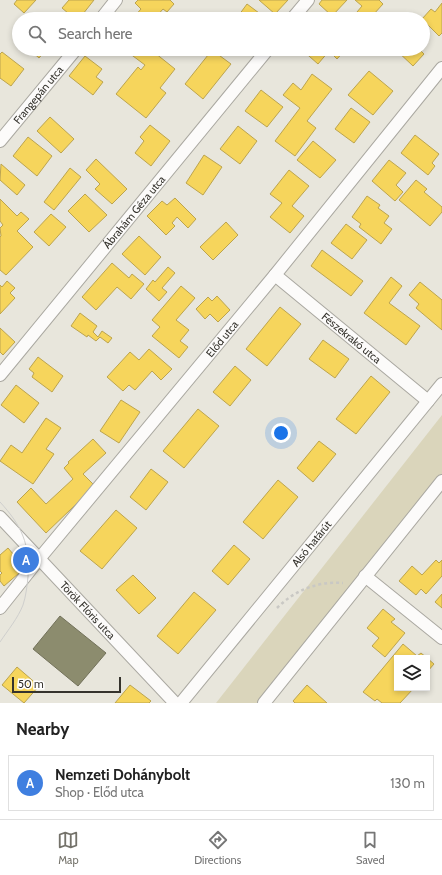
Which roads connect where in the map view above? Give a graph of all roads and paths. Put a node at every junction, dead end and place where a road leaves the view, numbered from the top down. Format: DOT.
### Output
graph roads {
  1 [pos="116,0"];
  2 [pos="308,0"];
  3 [pos="107,12"];
  4 [pos="298,12"];
  5 [pos="70,56"];
  6 [pos="262,56"];
  7 [pos="442,68"];
  8 [pos="0,141"];
  9 [pos="275,275"];
  10 [pos="0,376"];
  11 [pos="442,384"];
  12 [pos="428,401"];
  13 [pos="442,481"];
  14 [pos="0,517"];
  15 [pos="39,558"];
  16 [pos="365,576"];
  17 [pos="356,587"];
  18 [pos="0,608"];
  19 [pos="275,610"];
  20 [pos="442,638"];
  21 [pos="175,703"];
  22 [pos="181,703"];
  23 [pos="264,703"];
  1 -- 3 [label="street"];
  2 -- 4 [label="street"];
  5 -- 8 [label="street, Frangepán utca"];
  6 -- 10 [label="street, Ábrahám Géza utca"];
  7 -- 9 [label="street, Előd utca"];
  9 -- 12 [label="street, Fészekrakó utca"];
  9 -- 15 [label="street, Előd utca"];
  11 -- 12 [label="street, Alsó határút"];
  12 -- 22 [label="street, Alsó határút"];
  13 -- 16 [label="street"];
  14 -- 15 [label="street, Török Flóris utca"];
  15 -- 18 [label="street, Előd utca"];
  15 -- 21 [label="street, Török Flóris utca"];
  16 -- 17 [label="street"];
  16 -- 20 [label="street"];
  17 -- 19 [label="path"];
  17 -- 23 [label="street"];
}
